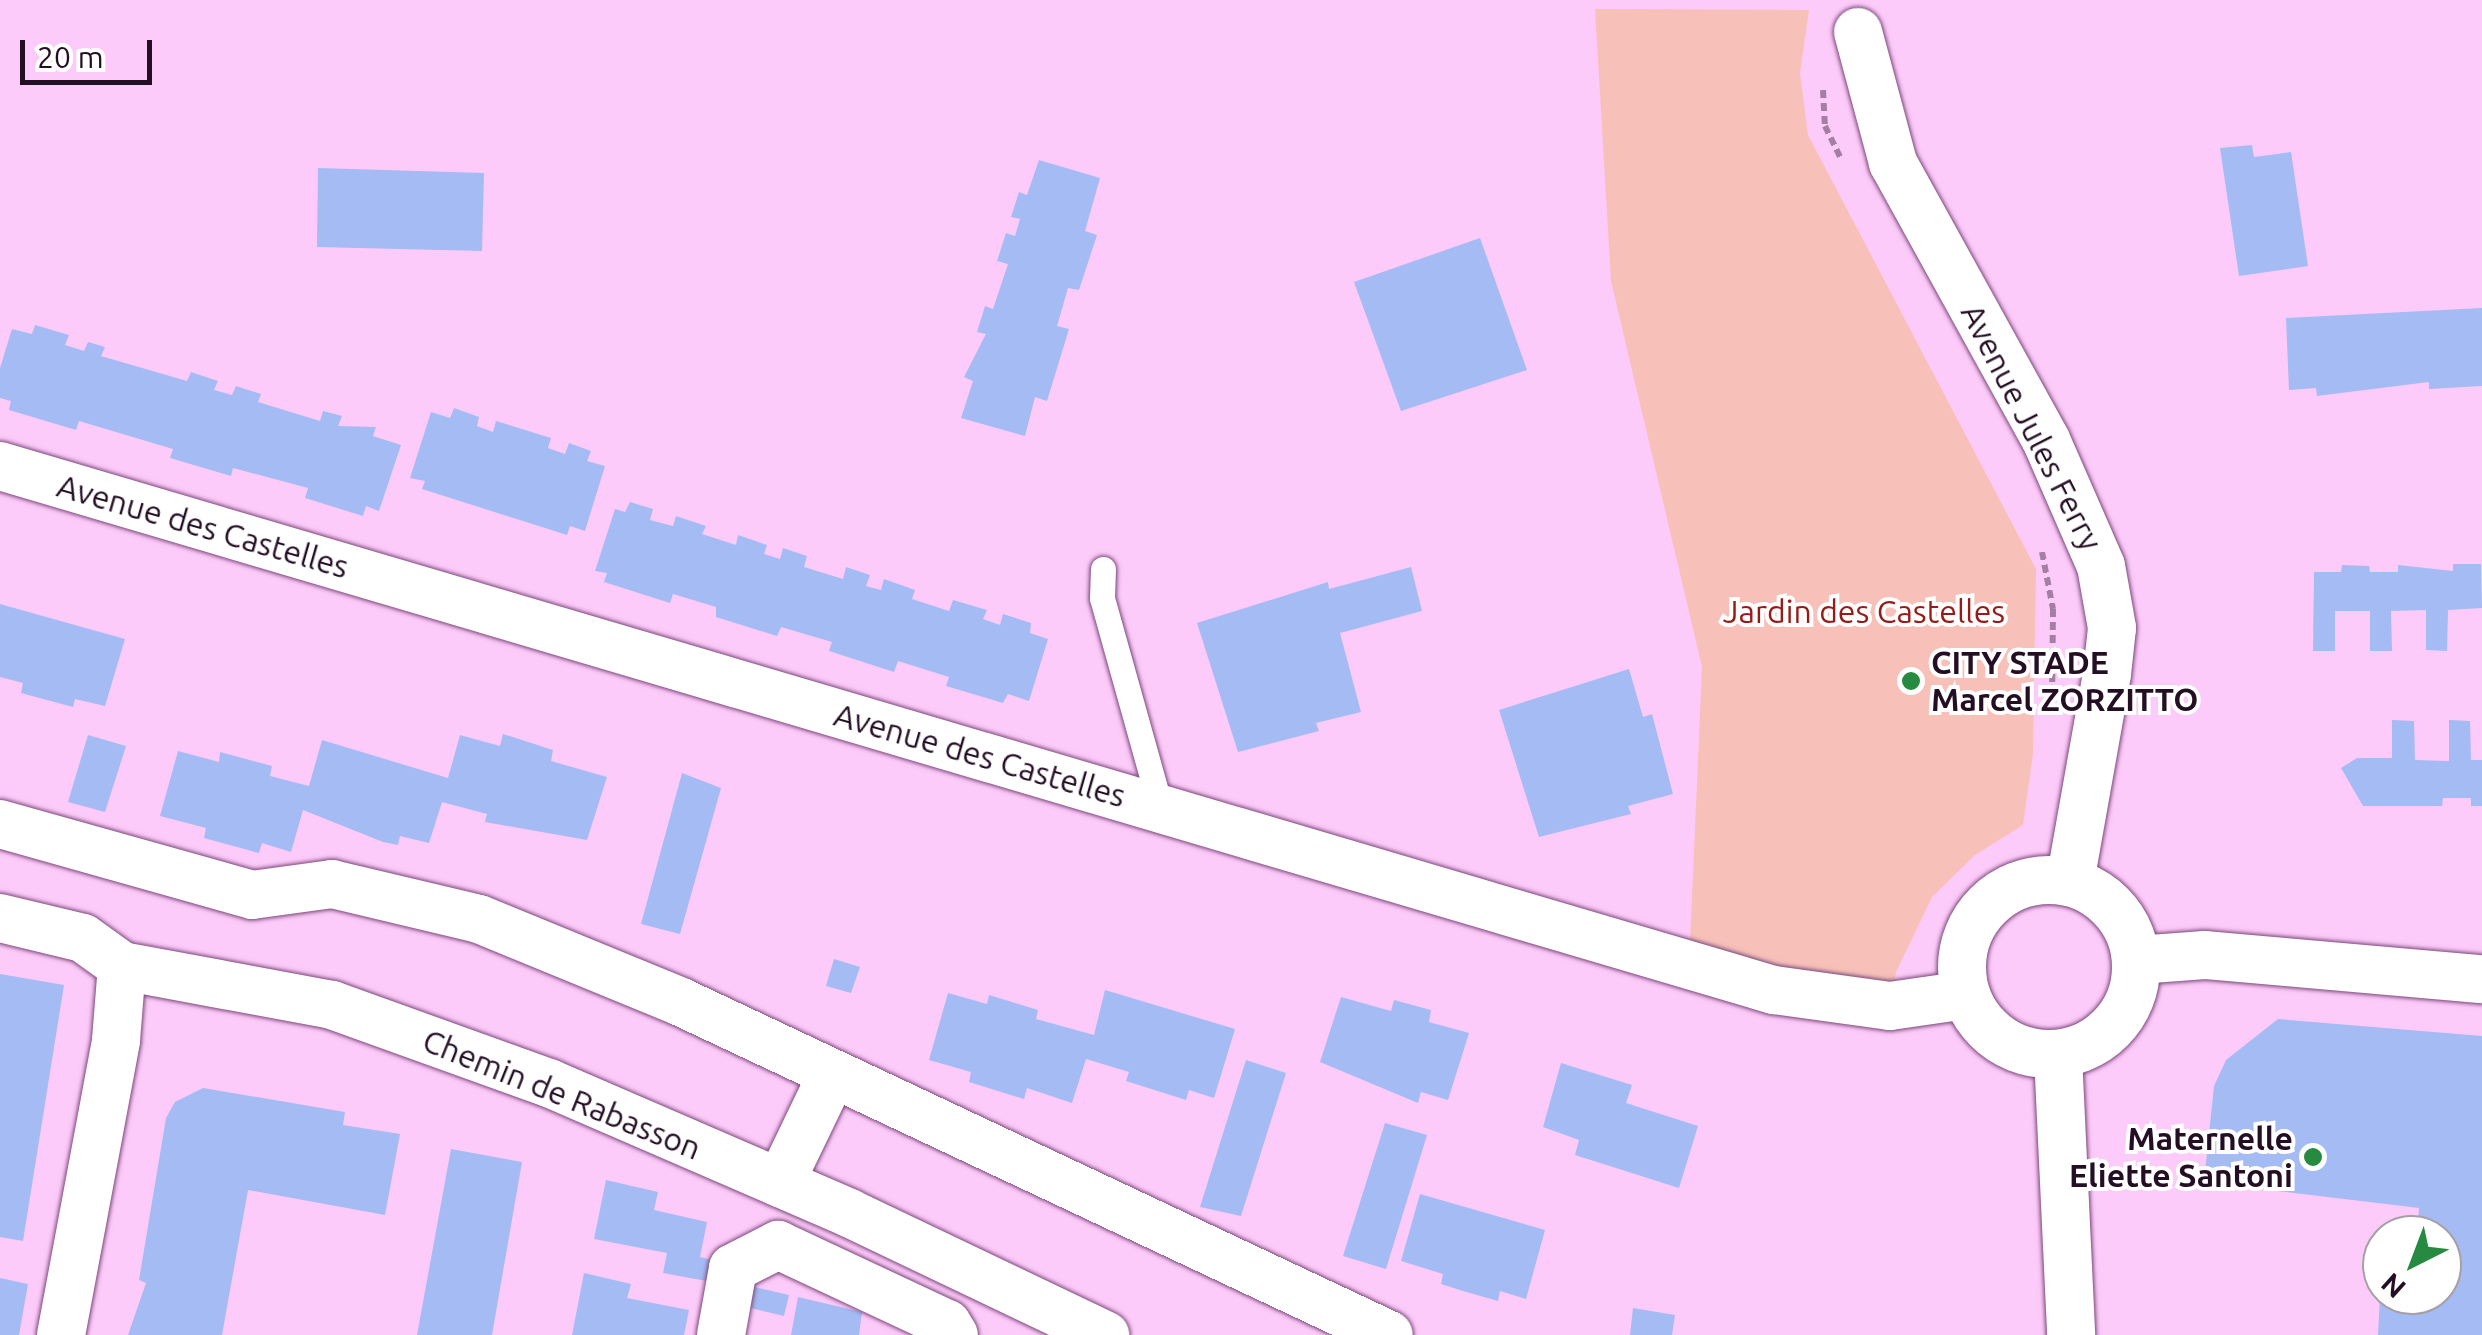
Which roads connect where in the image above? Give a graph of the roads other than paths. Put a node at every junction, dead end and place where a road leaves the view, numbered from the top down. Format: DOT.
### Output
graph roads {
  1 [pos="1859,41"];
  2 [pos="0,466"];
  3 [pos="1103,569"];
  4 [pos="1162,809"];
  5 [pos="0,824"];
  6 [pos="2070,882"];
  7 [pos="0,918"];
  8 [pos="2137,960"];
  9 [pos="122,966"];
  10 [pos="2482,979"];
  11 [pos="1966,996"];
  12 [pos="2058,1055"];
  13 [pos="832,1074"];
  14 [pos="780,1183"];
  15 [pos="61,1335"];
  16 [pos="721,1335"];
  17 [pos="954,1335"];
  18 [pos="1105,1335"];
  19 [pos="1389,1335"];
  20 [pos="2071,1335"];
  1 -- 6 [label="street, Avenue Jules Ferry"];
  2 -- 4 [label="street, Avenue des Castelles"];
  3 -- 4 [label="lane"];
  4 -- 11 [label="street, Avenue des Castelles"];
  5 -- 13 [label="street"];
  6 -- 8 [label="street"];
  6 -- 11 [label="street"];
  7 -- 9 [label="street, Chemin de Rabasson"];
  8 -- 10 [label="street"];
  8 -- 12 [label="street"];
  9 -- 14 [label="street, Chemin de Rabasson"];
  9 -- 15 [label="street"];
  11 -- 12 [label="street"];
  12 -- 20 [label="street"];
  13 -- 14 [label="street"];
  13 -- 19 [label="street"];
  14 -- 18 [label="street, Chemin de Rabasson"];
  16 -- 17 [label="street"];
}
